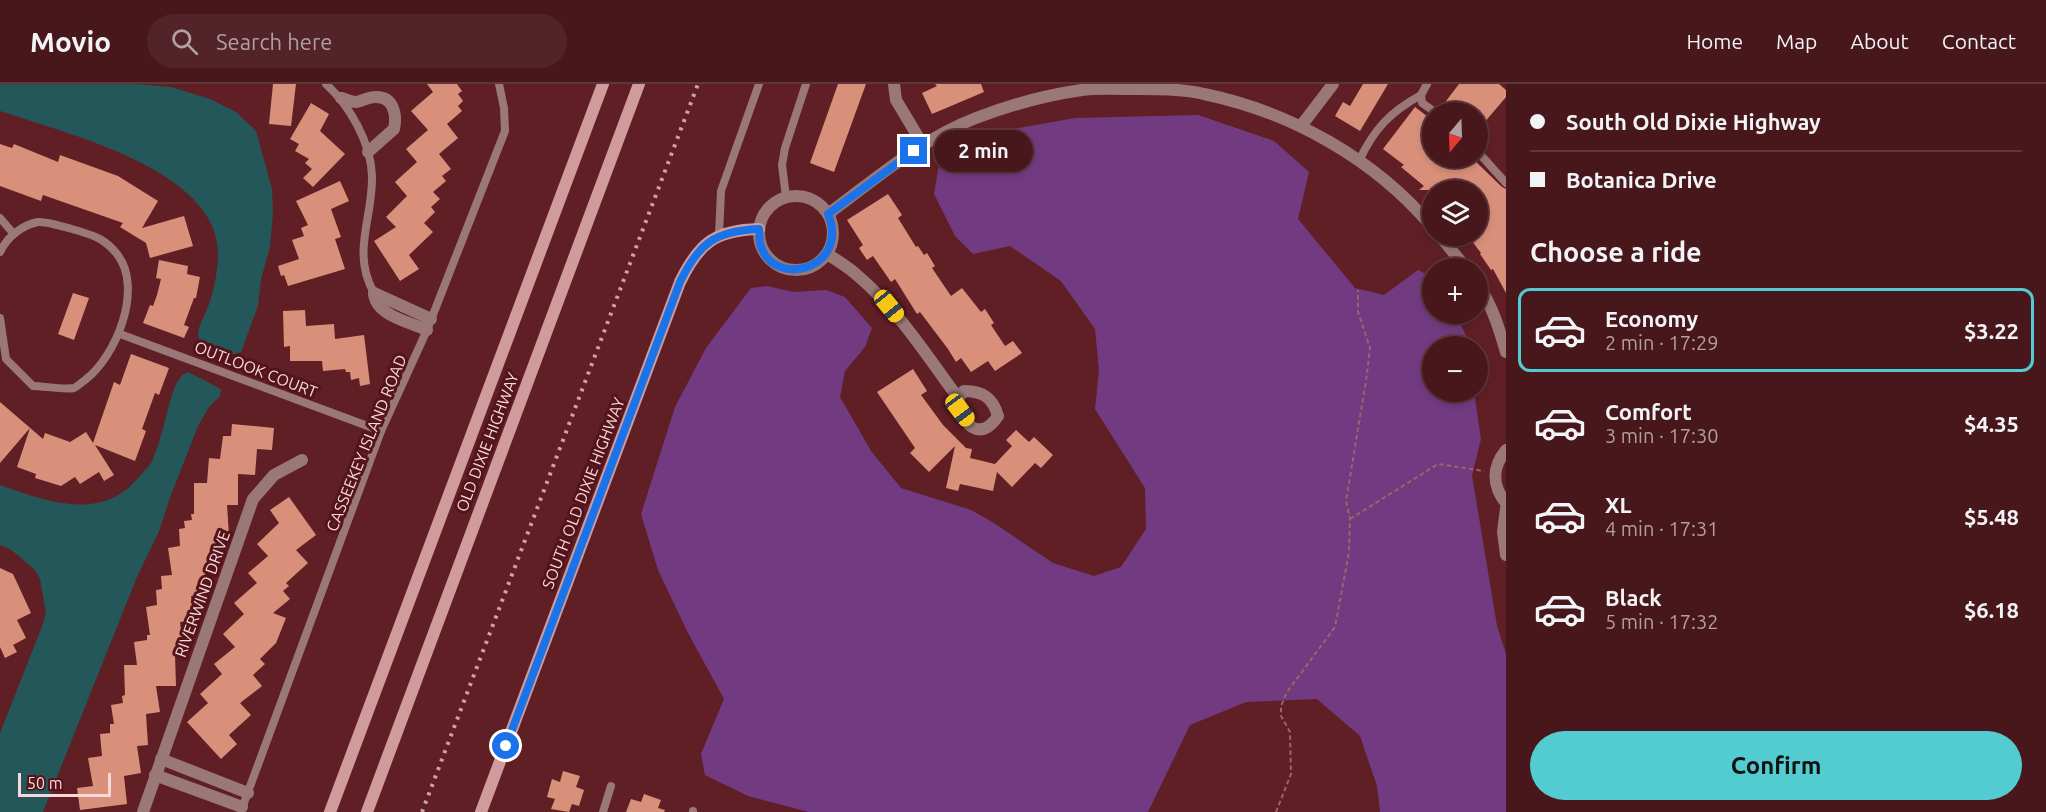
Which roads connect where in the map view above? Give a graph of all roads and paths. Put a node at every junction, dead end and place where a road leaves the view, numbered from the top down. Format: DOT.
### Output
graph roads {
  1 [pos="326,84"];
  2 [pos="499,84"];
  3 [pos="603,84"];
  4 [pos="639,84"];
  5 [pos="759,84"];
  6 [pos="806,84"];
  7 [pos="894,84"];
  8 [pos="1333,84"];
  9 [pos="1427,84"];
  10 [pos="1148,86"];
  11 [pos="1205,89"];
  12 [pos="1421,95"];
  13 [pos="341,98"];
  14 [pos="1422,103"];
  15 [pos="1301,126"];
  16 [pos="923,145"];
  17 [pos="368,152"];
  18 [pos="1359,161"];
  19 [pos="1488,163"];
  20 [pos="1506,183"];
  21 [pos="786,197"];
  22 [pos="828,214"];
  23 [pos="1422,214"];
  24 [pos="0,218"];
  25 [pos="759,229"];
  26 [pos="13,233"];
  27 [pos="719,234"];
  28 [pos="1448,246"];
  29 [pos="0,252"];
  30 [pos="827,254"];
  31 [pos="1458,258"];
  32 [pos="1358,290"];
  33 [pos="374,293"];
  34 [pos="1488,300"];
  35 [pos="0,318"];
  36 [pos="1502,323"];
  37 [pos="429,324"];
  38 [pos="120,334"];
  39 [pos="1506,352"];
  40 [pos="958,398"];
  41 [pos="381,431"];
  42 [pos="1506,450"];
  43 [pos="302,460"];
  44 [pos="1479,471"];
  45 [pos="1506,503"];
  46 [pos="1506,508"];
  47 [pos="1350,519"];
  48 [pos="1506,555"];
  49 [pos="161,759"];
  50 [pos="155,775"];
  51 [pos="611,786"];
  52 [pos="248,793"];
  53 [pos="241,809"];
  54 [pos="143,812"];
  55 [pos="330,812"];
  56 [pos="367,812"];
  57 [pos="481,812"];
  58 [pos="603,812"];
  59 [pos="1276,812"];
  1 -- 13 [label="lane"];
  2 -- 37 [label="lane, CASSEEKEY ISLAND ROAD"];
  3 -- 55 [label="main road, OLD DIXIE HIGHWAY"];
  4 -- 56 [label="main road, OLD DIXIE HIGHWAY"];
  5 -- 27 [label="lane"];
  6 -- 21 [label="lane"];
  7 -- 16 [label="street"];
  8 -- 15 [label="street"];
  9 -- 12 [label="lane"];
  10 -- 11 [label="street"];
  10 -- 16 [label="street"];
  11 -- 15 [label="street"];
  12 -- 14 [label="lane"];
  12 -- 18 [label="lane"];
  13 -- 17 [label="lane"];
  13 -- 17 [label="street"];
  15 -- 18 [label="street"];
  16 -- 22 [label="street"];
  17 -- 33 [label="lane"];
  18 -- 23 [label="street"];
  19 -- 20 [label="lane"];
  21 -- 22 [label="street"];
  21 -- 25 [label="street"];
  22 -- 30 [label="street"];
  24 -- 26 [label="lane"];
  25 -- 27 [label="main road"];
  25 -- 30 [label="street"];
  26 -- 29 [label="lane"];
  26 -- 38 [label="lane"];
  27 -- 57 [label="main road, SOUTH OLD DIXIE HIGHWAY"];
  28 -- 31 [label="street"];
  30 -- 40 [label="street"];
  32 -- 47 [label="path"];
  33 -- 37 [label="street"];
  34 -- 36 [label="street"];
  35 -- 38 [label="lane"];
  36 -- 39 [label="street"];
  37 -- 41 [label="lane, CASSEEKEY ISLAND ROAD"];
  38 -- 41 [label="lane, OUTLOOK COURT"];
  41 -- 52 [label="lane, CASSEEKEY ISLAND ROAD"];
  42 -- 45 [label="street"];
  43 -- 49 [label="street, RIVERWIND DRIVE"];
  44 -- 47 [label="path"];
  46 -- 48 [label="street"];
  47 -- 59 [label="path"];
  49 -- 50 [label="street, RIVERWIND DRIVE"];
  49 -- 52 [label="street"];
  50 -- 53 [label="street"];
  50 -- 54 [label="street, RIVERWIND DRIVE"];
  51 -- 58 [label="lane"];
  52 -- 53 [label="lane, CASSEEKEY ISLAND ROAD"];
}
